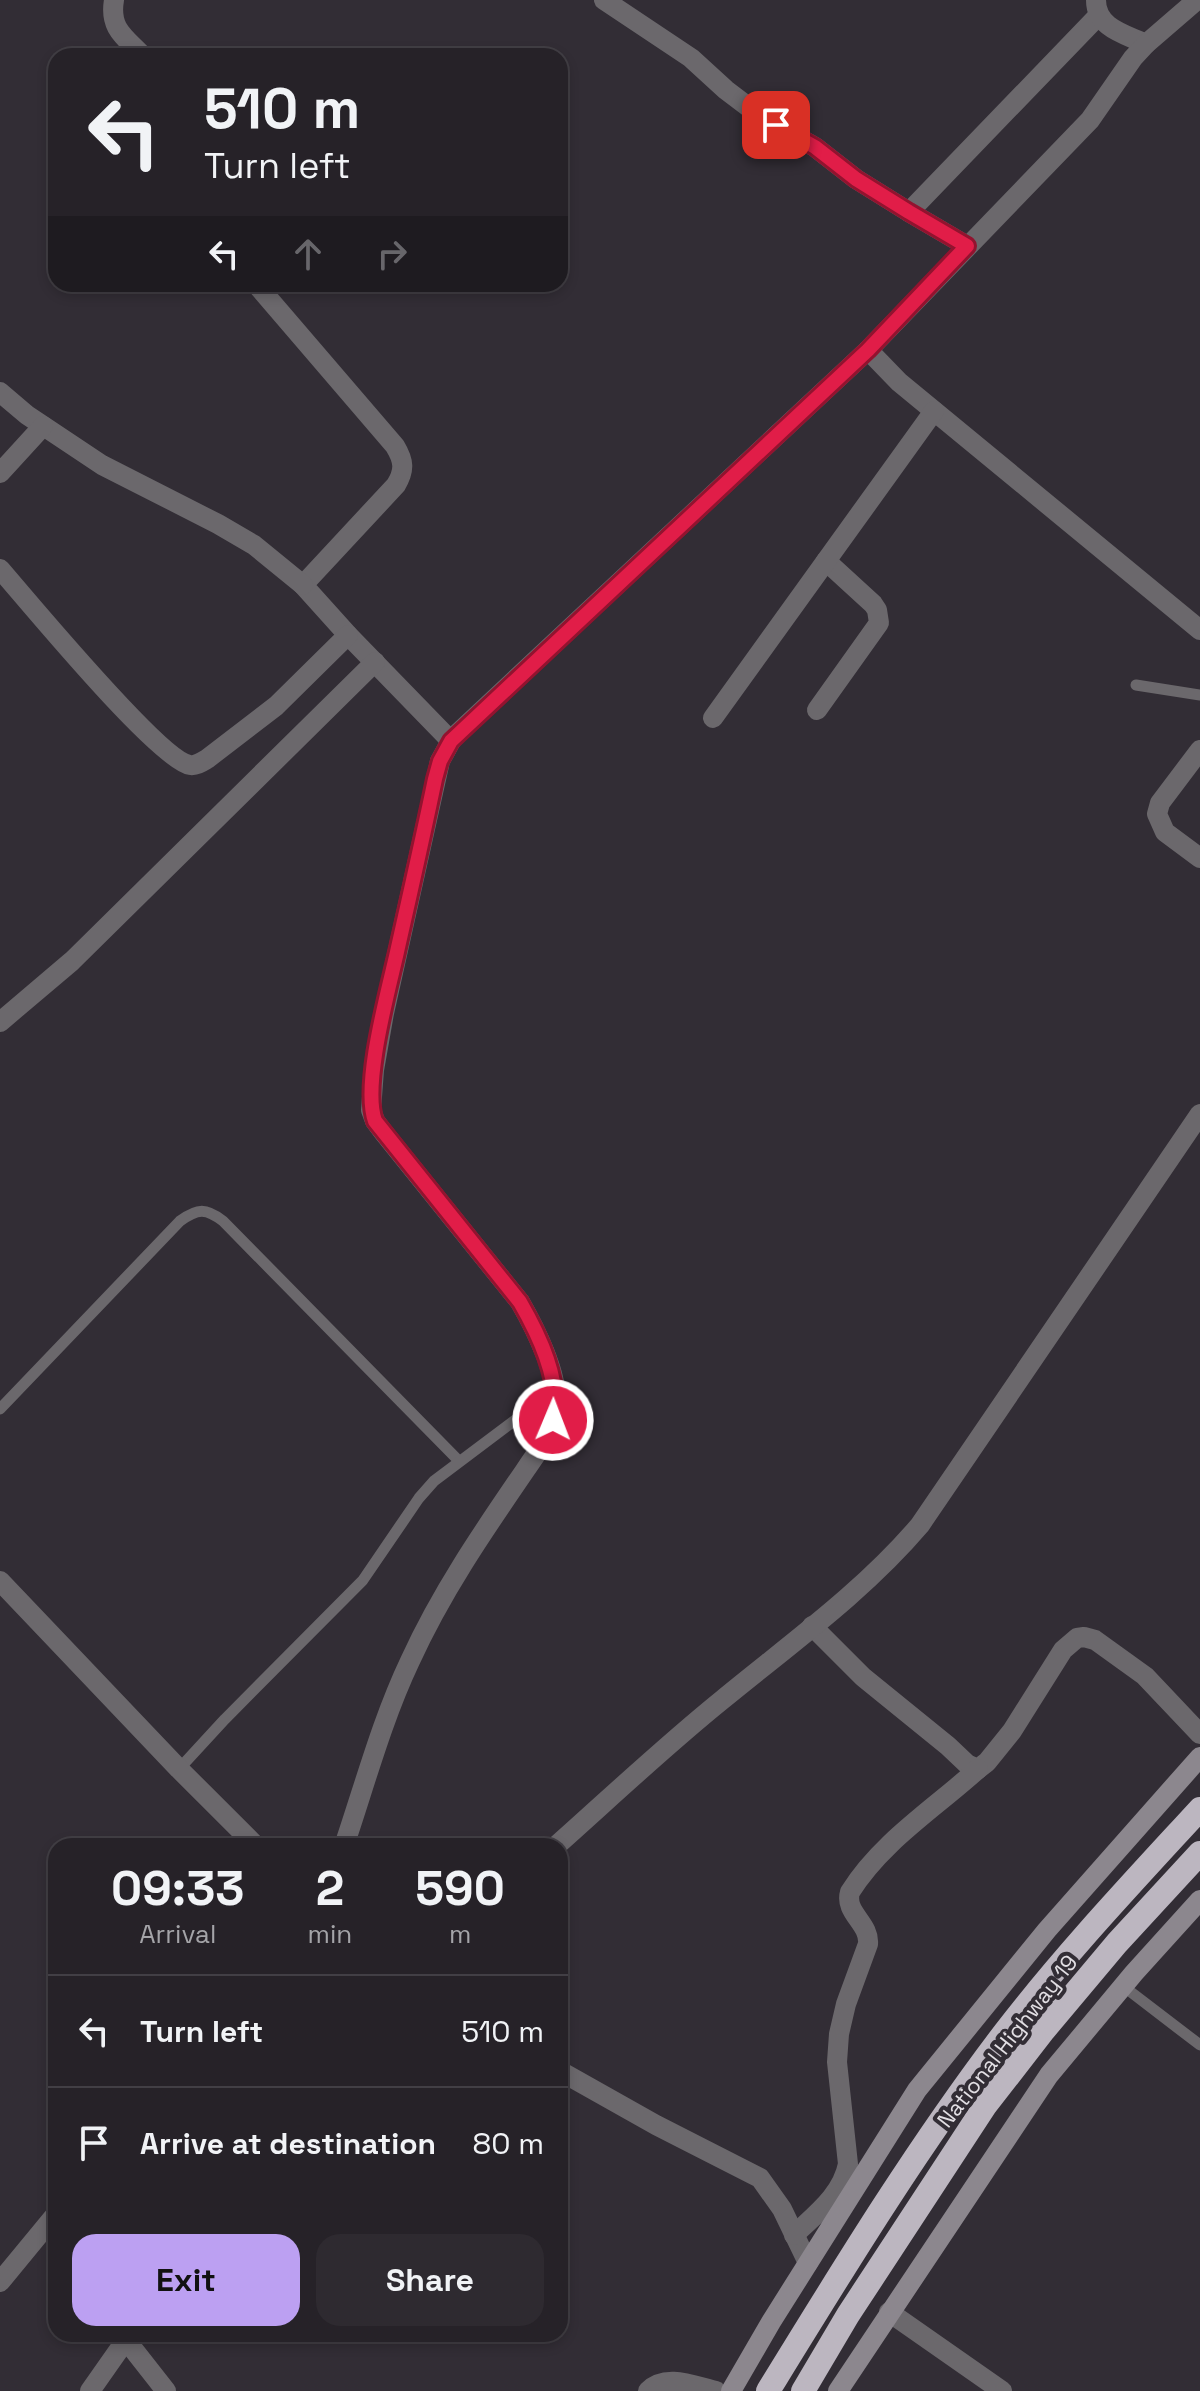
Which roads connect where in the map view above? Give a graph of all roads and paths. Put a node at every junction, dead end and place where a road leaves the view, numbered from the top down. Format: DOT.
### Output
graph roads {
  1 [pos="114,0"];
  2 [pos="604,0"];
  3 [pos="1197,0"];
  4 [pos="1097,8"];
  5 [pos="1146,44"];
  6 [pos="136,48"];
  7 [pos="909,212"];
  8 [pos="967,246"];
  9 [pos="263,292"];
  10 [pos="868,350"];
  11 [pos="0,392"];
  12 [pos="934,411"];
  13 [pos="43,426"];
  14 [pos="0,473"];
  15 [pos="826,561"];
  16 [pos="0,569"];
  17 [pos="303,585"];
  18 [pos="1200,630"];
  19 [pos="348,635"];
  20 [pos="375,662"];
  21 [pos="1136,685"];
  22 [pos="1200,695"];
  23 [pos="817,710"];
  24 [pos="713,718"];
  25 [pos="451,741"];
  26 [pos="1200,750"];
  27 [pos="1200,858"];
  28 [pos="0,1022"];
  29 [pos="1200,1114"];
  30 [pos="556,1390"];
  31 [pos="0,1409"];
  32 [pos="459,1461"];
  33 [pos="0,1581"];
  34 [pos="812,1626"];
  35 [pos="1200,1734"];
  36 [pos="1200,1757"];
  37 [pos="179,1769"];
  38 [pos="978,1769"];
  39 [pos="1200,1809"];
  40 [pos="248,1838"];
  41 [pos="347,1838"];
  42 [pos="565,1838"];
  43 [pos="1200,1853"];
  44 [pos="1200,1900"];
  45 [pos="1123,1986"];
  46 [pos="1200,2045"];
  47 [pos="568,2076"];
  48 [pos="48,2224"];
  49 [pos="794,2235"];
  50 [pos="808,2263"];
  51 [pos="0,2282"];
  52 [pos="889,2312"];
  53 [pos="124,2342"];
  54 [pos="132,2342"];
  55 [pos="90,2391"];
  56 [pos="166,2391"];
  57 [pos="648,2391"];
  58 [pos="716,2391"];
  59 [pos="731,2391"];
  60 [pos="768,2391"];
  61 [pos="803,2391"];
  62 [pos="838,2391"];
  63 [pos="1002,2391"];
  1 -- 6 [label="street"];
  2 -- 7 [label="street"];
  3 -- 5 [label="street"];
  4 -- 5 [label="street"];
  4 -- 7 [label="street"];
  5 -- 8 [label="street"];
  7 -- 8 [label="street"];
  8 -- 10 [label="street"];
  9 -- 17 [label="street"];
  10 -- 12 [label="street"];
  10 -- 25 [label="street"];
  11 -- 13 [label="street"];
  12 -- 15 [label="street"];
  12 -- 18 [label="street"];
  13 -- 14 [label="street"];
  13 -- 17 [label="street"];
  15 -- 23 [label="street"];
  15 -- 24 [label="street"];
  16 -- 19 [label="street"];
  17 -- 19 [label="street"];
  19 -- 20 [label="street"];
  20 -- 25 [label="street"];
  20 -- 28 [label="street"];
  21 -- 22 [label="lane"];
  25 -- 30 [label="street"];
  26 -- 27 [label="street"];
  29 -- 34 [label="street"];
  30 -- 32 [label="lane"];
  30 -- 41 [label="street"];
  31 -- 32 [label="lane"];
  32 -- 37 [label="lane"];
  33 -- 37 [label="street"];
  34 -- 38 [label="street"];
  34 -- 42 [label="street"];
  35 -- 38 [label="street"];
  36 -- 50 [label="main road"];
  37 -- 40 [label="street"];
  38 -- 49 [label="street"];
  39 -- 60 [label="highway"];
  43 -- 61 [label="highway, National Highway 19"];
  44 -- 45 [label="main road"];
  45 -- 46 [label="lane"];
  45 -- 52 [label="main road"];
  47 -- 49 [label="street"];
  48 -- 51 [label="street"];
  49 -- 50 [label="street"];
  50 -- 59 [label="main road"];
  52 -- 62 [label="main road"];
  52 -- 63 [label="street"];
  53 -- 55 [label="street"];
  54 -- 56 [label="street"];
  57 -- 58 [label="street"];
}
